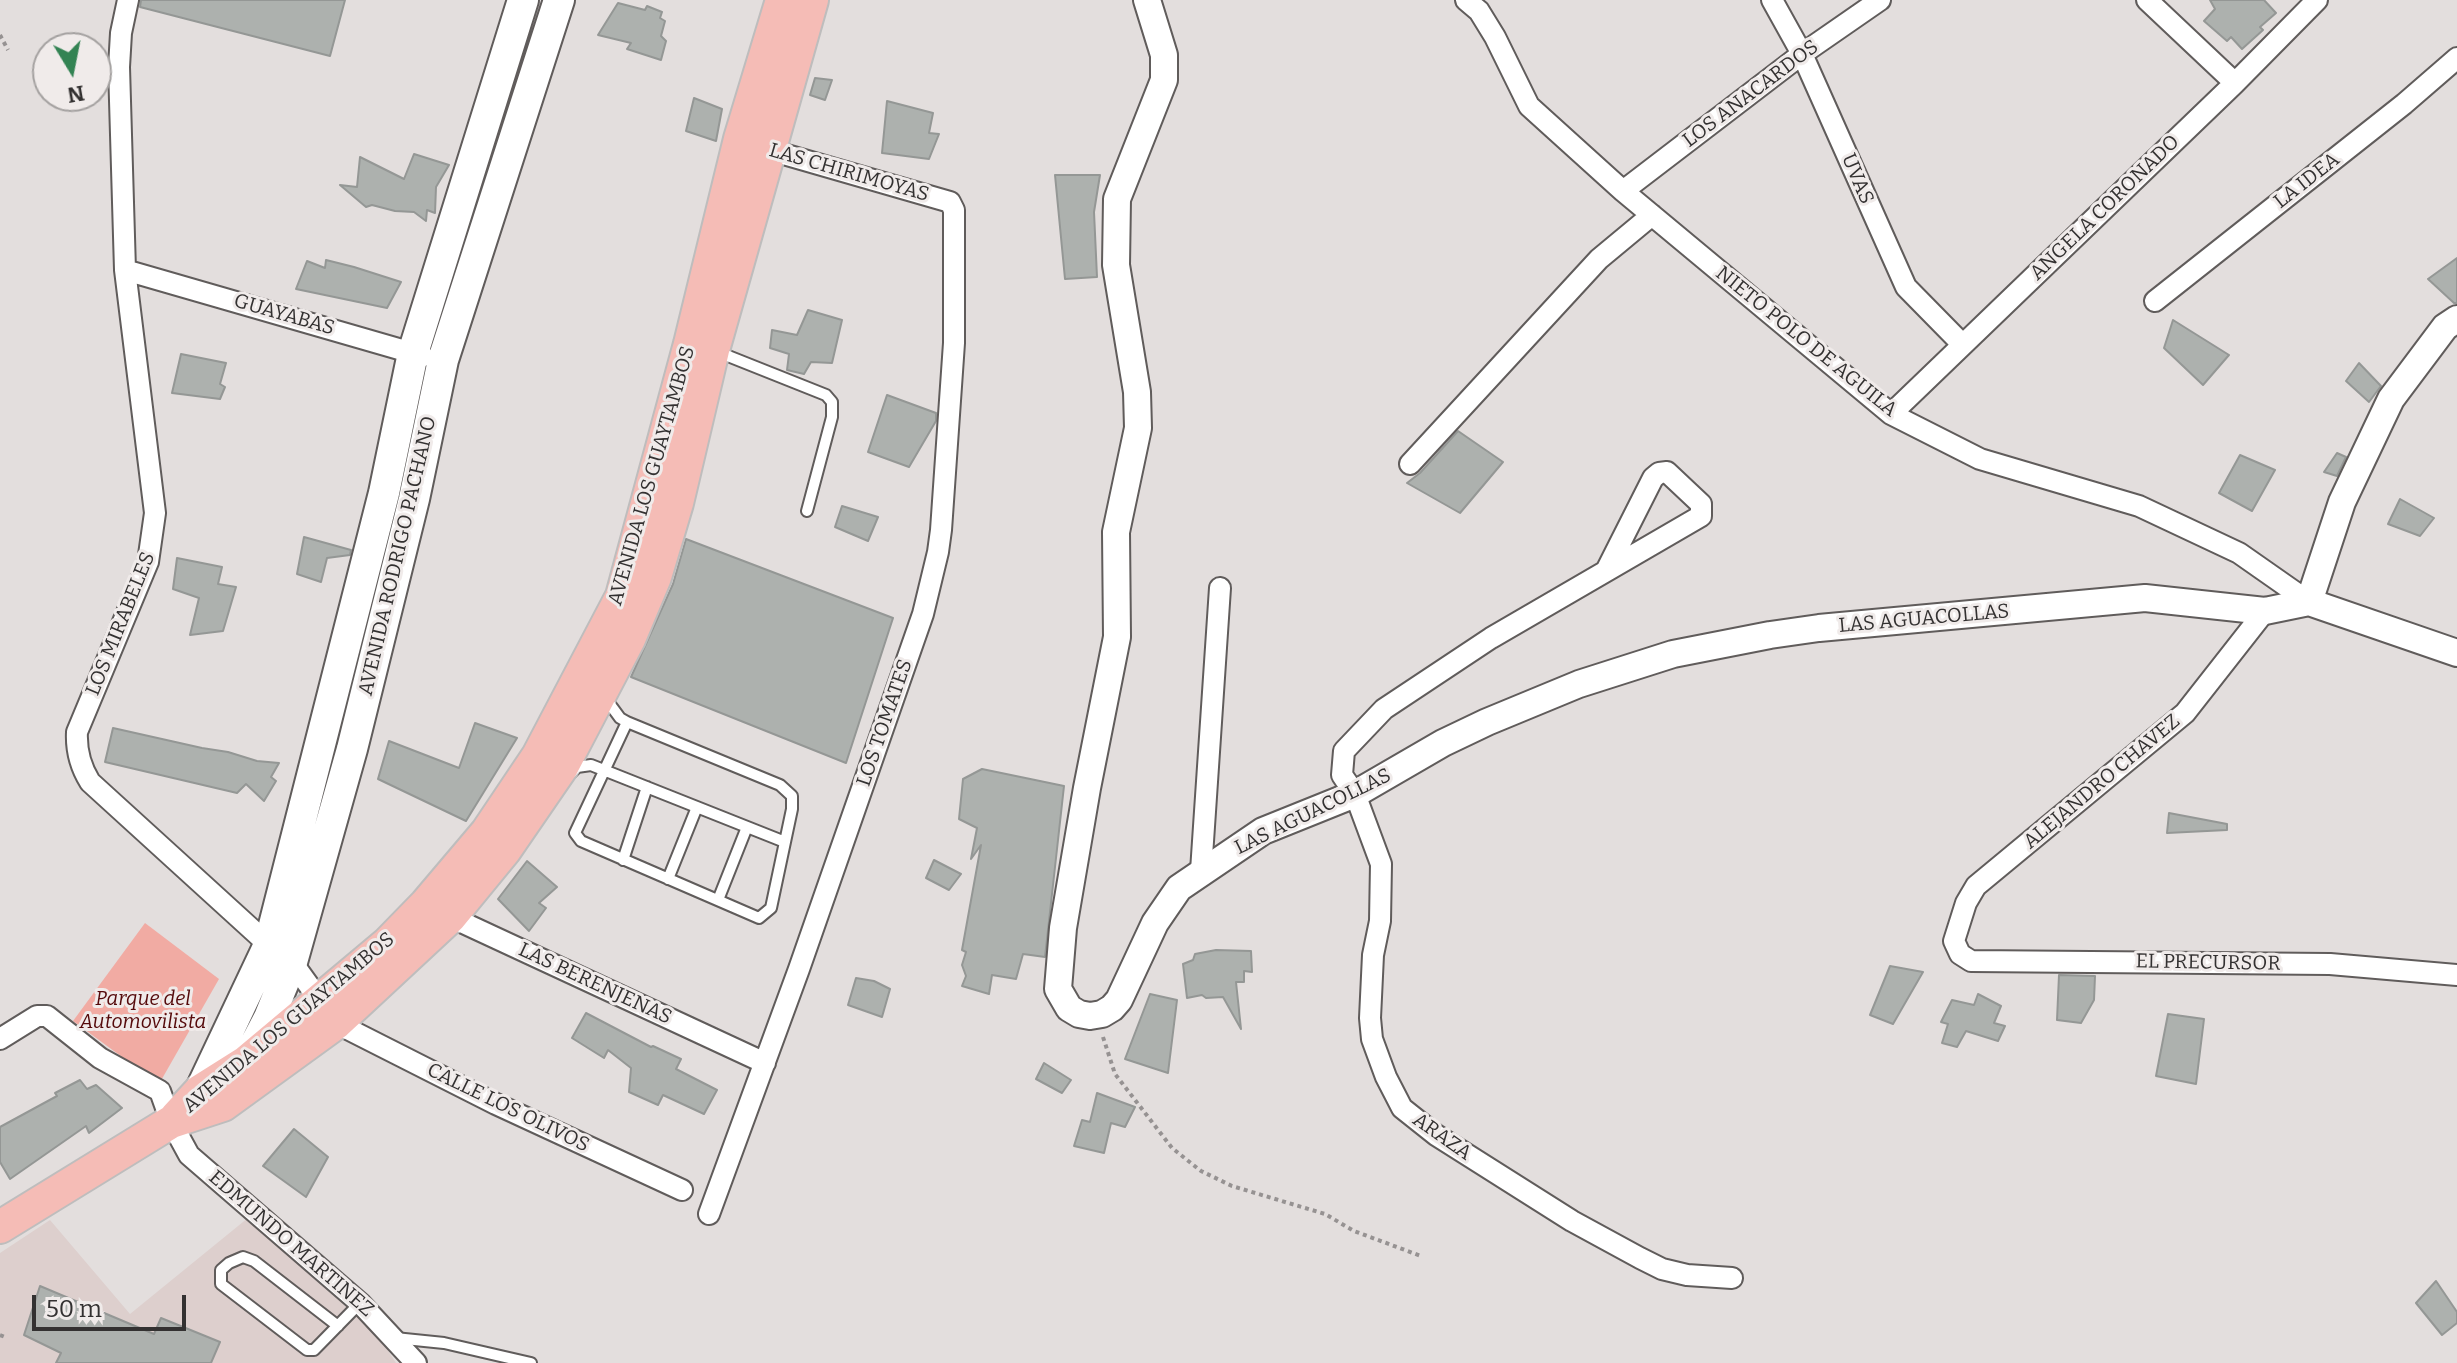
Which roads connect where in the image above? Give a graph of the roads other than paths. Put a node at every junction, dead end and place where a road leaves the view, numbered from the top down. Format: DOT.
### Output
graph roads {
  1 [pos="128,0"];
  2 [pos="523,0"];
  3 [pos="559,0"];
  4 [pos="782,0"];
  5 [pos="812,0"];
  6 [pos="1147,0"];
  7 [pos="1466,0"];
  8 [pos="1772,0"];
  9 [pos="1880,0"];
  10 [pos="2147,0"];
  11 [pos="2317,0"];
  12 [pos="1802,54"];
  13 [pos="2457,58"];
  14 [pos="2235,83"];
  15 [pos="754,145"];
  16 [pos="1623,191"];
  17 [pos="954,210"];
  18 [pos="1652,215"];
  19 [pos="125,270"];
  20 [pos="2155,301"];
  21 [pos="2457,319"];
  22 [pos="1962,344"];
  23 [pos="702,347"];
  24 [pos="413,353"];
  25 [pos="443,360"];
  26 [pos="1891,414"];
  27 [pos="1410,464"];
  28 [pos="384,493"];
  29 [pos="414,499"];
  30 [pos="807,511"];
  31 [pos="1606,571"];
  32 [pos="641,575"];
  33 [pos="1220,588"];
  34 [pos="2309,602"];
  35 [pos="2265,611"];
  36 [pos="2457,653"];
  37 [pos="601,692"];
  38 [pos="627,722"];
  39 [pos="322,741"];
  40 [pos="352,749"];
  41 [pos="550,762"];
  42 [pos="603,770"];
  43 [pos="647,787"];
  44 [pos="1355,794"];
  45 [pos="697,807"];
  46 [pos="529,816"];
  47 [pos="747,827"];
  48 [pos="785,842"];
  49 [pos="623,860"];
  50 [pos="1201,871"];
  51 [pos="668,879"];
  52 [pos="718,900"];
  53 [pos="438,910"];
  54 [pos="280,954"];
  55 [pos="1960,954"];
  56 [pos="2457,975"];
  57 [pos="328,1012"];
  58 [pos="0,1039"];
  59 [pos="246,1062"];
  60 [pos="765,1063"];
  61 [pos="212,1098"];
  62 [pos="171,1122"];
  63 [pos="682,1190"];
  64 [pos="709,1214"];
  65 [pos="0,1227"];
  66 [pos="1732,1278"];
  67 [pos="360,1303"];
  68 [pos="338,1326"];
  69 [pos="395,1338"];
  70 [pos="416,1363"];
  71 [pos="531,1363"];
  1 -- 19 [label="street, LOS MIRABELES"];
  2 -- 24 [label="main road, AVENIDA RODRIGO PACHANO"];
  3 -- 25 [label="main road, AVENIDA RODRIGO PACHANO"];
  4 -- 15 [label="main road, AVENIDA LOS GUAYTAMBOS"];
  5 -- 15 [label="main road, AVENIDA LOS GUAYTAMBOS"];
  6 -- 50 [label="street, LAS AGUACOLLAS"];
  7 -- 16 [label="street, NIETO POLO DE AGUILA"];
  8 -- 12 [label="street, UVAS"];
  9 -- 12 [label="street, LOS ANACARDOS"];
  10 -- 14 [label="street"];
  11 -- 14 [label="street, ANGELA CORONADO"];
  12 -- 16 [label="street, LOS ANACARDOS"];
  12 -- 22 [label="street, UVAS"];
  13 -- 20 [label="street, LA IDEA"];
  14 -- 22 [label="street, ANGELA CORONADO"];
  15 -- 17 [label="street, LAS CHIRIMOYAS"];
  15 -- 23 [label="main road, AVENIDA LOS GUAYTAMBOS"];
  16 -- 18 [label="street, NIETO POLO DE AGUILA"];
  17 -- 60 [label="street, LOS TOMATES"];
  18 -- 26 [label="street, NIETO POLO DE AGUILA"];
  18 -- 27 [label="street"];
  19 -- 24 [label="street, GUAYABAS"];
  19 -- 54 [label="street, LOS MIRABELES"];
  21 -- 34 [label="street"];
  22 -- 26 [label="street, ANGELA CORONADO"];
  23 -- 30 [label="lane"];
  23 -- 32 [label="main road, AVENIDA LOS GUAYTAMBOS"];
  24 -- 25 [label="street, GUAYABAS"];
  24 -- 28 [label="main road, AVENIDA RODRIGO PACHANO"];
  25 -- 29 [label="main road, AVENIDA RODRIGO PACHANO"];
  26 -- 34 [label="street, NIETO POLO DE AGUILA"];
  28 -- 29 [label="main road"];
  28 -- 39 [label="main road, AVENIDA RODRIGO PACHANO"];
  29 -- 40 [label="main road, AVENIDA RODRIGO PACHANO"];
  31 -- 31 [label="street, ARAZA"];
  31 -- 44 [label="street, ARAZA"];
  32 -- 37 [label="main road, AVENIDA LOS GUAYTAMBOS"];
  32 -- 41 [label="main road, AVENIDA LOS GUAYTAMBOS"];
  33 -- 50 [label="street"];
  34 -- 35 [label="street, LAS AGUACOLLAS"];
  34 -- 36 [label="street, NIETO POLO DE AGUILA"];
  35 -- 44 [label="street, LAS AGUACOLLAS"];
  35 -- 55 [label="street, ALEJANDRO CHAVEZ"];
  37 -- 38 [label="lane"];
  37 -- 41 [label="main road, AVENIDA LOS GUAYTAMBOS"];
  38 -- 42 [label="lane"];
  38 -- 48 [label="lane"];
  39 -- 40 [label="main road"];
  39 -- 54 [label="main road, AVENIDA RODRIGO PACHANO"];
  40 -- 54 [label="main road, AVENIDA RODRIGO PACHANO"];
  41 -- 46 [label="main road, AVENIDA LOS GUAYTAMBOS"];
  41 -- 53 [label="main road, AVENIDA LOS GUAYTAMBOS"];
  42 -- 43 [label="lane"];
  42 -- 46 [label="lane"];
  42 -- 49 [label="lane"];
  43 -- 45 [label="lane"];
  43 -- 49 [label="lane"];
  44 -- 50 [label="street, LAS AGUACOLLAS"];
  44 -- 66 [label="street, ARAZA"];
  45 -- 47 [label="lane"];
  45 -- 51 [label="lane"];
  46 -- 53 [label="main road, AVENIDA LOS GUAYTAMBOS"];
  47 -- 48 [label="lane"];
  47 -- 52 [label="lane"];
  48 -- 52 [label="lane"];
  49 -- 51 [label="lane"];
  51 -- 52 [label="lane"];
  53 -- 57 [label="main road, AVENIDA LOS GUAYTAMBOS"];
  53 -- 60 [label="street, LAS BERENJENAS"];
  54 -- 57 [label="street, LOS MIRABELES"];
  54 -- 59 [label="main road, AVENIDA RODRIGO PACHANO"];
  54 -- 61 [label="main road, AVENIDA RODRIGO PACHANO"];
  55 -- 56 [label="street, EL PRECURSOR"];
  57 -- 59 [label="main road, AVENIDA LOS GUAYTAMBOS"];
  57 -- 61 [label="main road, AVENIDA LOS GUAYTAMBOS"];
  57 -- 63 [label="street, CALLE LOS OLIVOS"];
  58 -- 62 [label="street, EDMUNDO MARTINEZ"];
  59 -- 61 [label="main road, AVENIDA LOS GUAYTAMBOS"];
  60 -- 64 [label="street, LOS TOMATES"];
  61 -- 62 [label="main road, AVENIDA LOS GUAYTAMBOS"];
  62 -- 65 [label="main road"];
  62 -- 67 [label="street, EDMUNDO MARTINEZ"];
  67 -- 68 [label="lane"];
  67 -- 69 [label="street, EDMUNDO MARTINEZ"];
  68 -- 68 [label="lane"];
  69 -- 70 [label="street, EDMUNDO MARTINEZ"];
  69 -- 71 [label="lane"];
}
